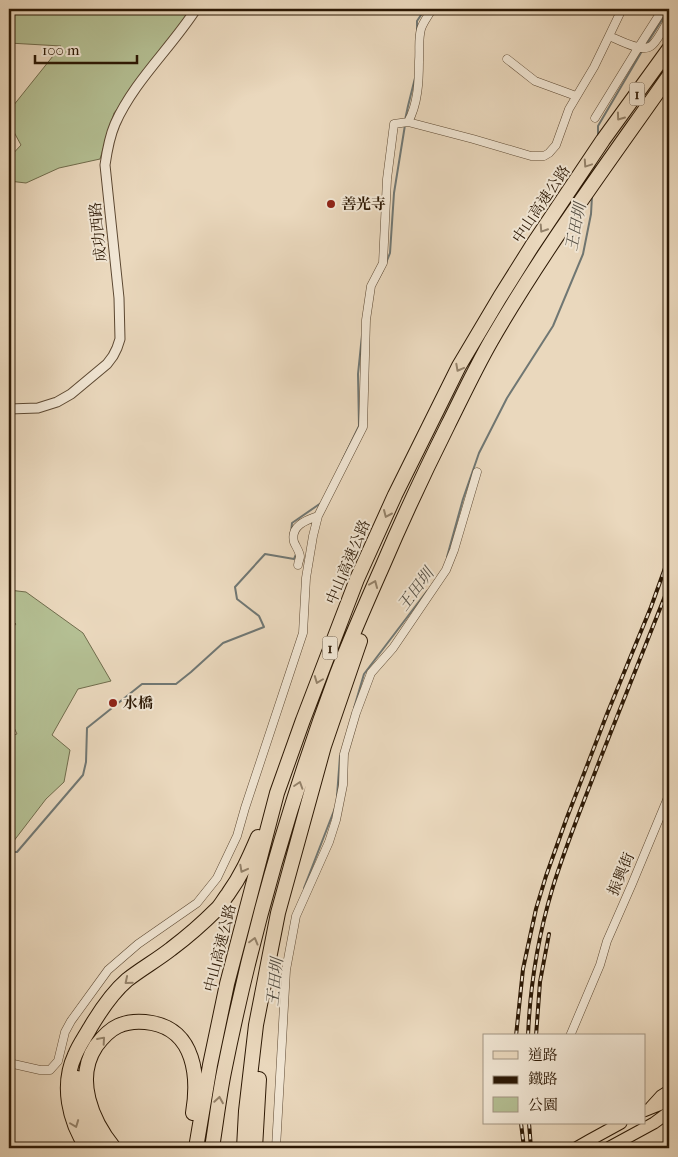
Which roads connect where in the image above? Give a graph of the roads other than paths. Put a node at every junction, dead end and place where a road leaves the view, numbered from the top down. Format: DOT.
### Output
graph roads {
  1 [pos="196,9"];
  2 [pos="432,9"];
  3 [pos="622,9"];
  4 [pos="663,9"];
  5 [pos="669,19"];
  6 [pos="609,36"];
  7 [pos="638,48"];
  8 [pos="669,49"];
  9 [pos="507,59"];
  10 [pos="669,76"];
  11 [pos="576,96"];
  12 [pos="595,118"];
  13 [pos="405,122"];
  14 [pos="9,409"];
  15 [pos="477,472"];
  16 [pos="318,516"];
  17 [pos="298,565"];
  18 [pos="363,610"];
  19 [pos="277,793"];
  20 [pos="669,795"];
  21 [pos="294,854"];
  22 [pos="87,1033"];
  23 [pos="571,1034"];
  24 [pos="9,1063"];
  25 [pos="669,1091"];
  26 [pos="669,1101"];
  27 [pos="648,1109"];
  28 [pos="669,1112"];
  29 [pos="669,1118"];
  30 [pos="654,1123"];
  31 [pos="619,1124"];
  32 [pos="87,1148"];
  33 [pos="104,1148"];
  34 [pos="114,1148"];
  35 [pos="188,1148"];
  36 [pos="196,1148"];
  37 [pos="212,1148"];
  38 [pos="244,1148"];
  39 [pos="254,1148"];
  40 [pos="276,1148"];
  41 [pos="576,1148"];
  42 [pos="608,1148"];
  1 -- 14 [label="street, 成功西路"];
  2 -- 13 [label="street"];
  3 -- 6 [label="street"];
  4 -- 7 [label="street"];
  5 -- 7 [label="street"];
  6 -- 7 [label="street"];
  6 -- 11 [label="street"];
  7 -- 12 [label="street"];
  8 -- 19 [label="highway, 中山高速公路 / 1, one-way"];
  9 -- 11 [label="street"];
  18 -- 10 [label="highway, 中山高速公路 / 1, one-way"];
  11 -- 13 [label="street"];
  13 -- 16 [label="street"];
  15 -- 40 [label="street"];
  16 -- 17 [label="street"];
  16 -- 24 [label="street"];
  18 -- 21 [label="highway"];
  37 -- 18 [label="highway, 中山高速公路 / 1, one-way"];
  19 -- 22 [label="highway, one-way"];
  19 -- 36 [label="highway, 中山高速公路 / 1"];
  20 -- 23 [label="street, 振興街"];
  21 -- 38 [label="highway"];
  21 -- 39 [label="highway"];
  22 -- 32 [label="highway, one-way"];
  22 -- 33 [label="highway"];
  25 -- 27 [label="main road"];
  26 -- 27 [label="main road"];
  28 -- 30 [label="main road"];
  29 -- 30 [label="main road"];
  30 -- 42 [label="main road"];
  31 -- 41 [label="main road"];
  34 -- 35 [label="highway, one-way"];
}
